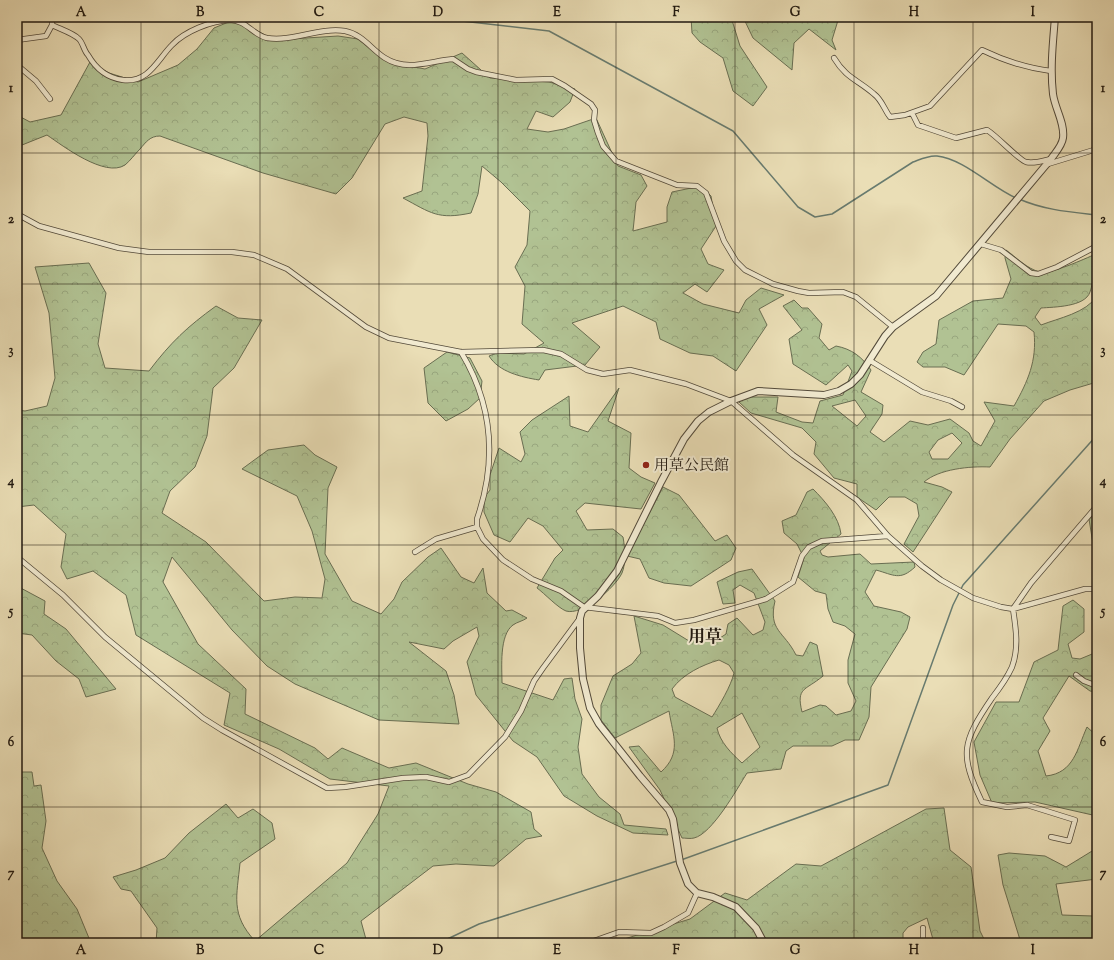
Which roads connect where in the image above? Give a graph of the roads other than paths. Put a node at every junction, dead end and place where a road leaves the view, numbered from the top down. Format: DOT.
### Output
graph roads {
  1 [pos="52,17"];
  2 [pos="1055,17"];
  3 [pos="52,25"];
  4 [pos="17,40"];
  5 [pos="834,58"];
  6 [pos="17,65"];
  7 [pos="1051,71"];
  8 [pos="50,99"];
  9 [pos="912,113"];
  10 [pos="1097,149"];
  11 [pos="1050,159"];
  12 [pos="1046,164"];
  13 [pos="17,214"];
  14 [pos="981,244"];
  15 [pos="1097,246"];
  16 [pos="893,327"];
  17 [pos="461,352"];
  18 [pos="870,360"];
  19 [pos="731,401"];
  20 [pos="962,407"];
  21 [pos="1097,506"];
  22 [pos="477,527"];
  23 [pos="888,536"];
  24 [pos="415,552"];
  25 [pos="17,557"];
  26 [pos="1097,589"];
  27 [pos="584,607"];
  28 [pos="1014,609"];
  29 [pos="580,618"];
  30 [pos="1076,675"];
  31 [pos="1097,686"];
  32 [pos="1052,837"];
  33 [pos="697,893"];
  34 [pos="923,928"];
  35 [pos="588,943"];
  36 [pos="764,943"];
  37 [pos="923,943"];
  1 -- 3 [label="street"];
  2 -- 7 [label="street"];
  3 -- 4 [label="street"];
  3 -- 16 [label="street"];
  5 -- 9 [label="street"];
  6 -- 8 [label="street"];
  7 -- 9 [label="street"];
  7 -- 11 [label="street"];
  9 -- 11 [label="street"];
  10 -- 12 [label="street"];
  11 -- 12 [label="street"];
  12 -- 14 [label="street"];
  13 -- 17 [label="street"];
  14 -- 15 [label="street"];
  14 -- 16 [label="street"];
  16 -- 18 [label="street"];
  17 -- 19 [label="street"];
  17 -- 22 [label="street"];
  18 -- 19 [label="street"];
  18 -- 20 [label="street"];
  19 -- 23 [label="street"];
  19 -- 27 [label="street"];
  21 -- 28 [label="street"];
  22 -- 24 [label="street"];
  22 -- 27 [label="street"];
  23 -- 27 [label="street"];
  23 -- 28 [label="street"];
  25 -- 29 [label="street"];
  26 -- 28 [label="street"];
  27 -- 29 [label="street"];
  28 -- 32 [label="street"];
  29 -- 33 [label="street"];
  30 -- 31 [label="street"];
  33 -- 35 [label="street"];
  33 -- 36 [label="street"];
  34 -- 37 [label="street"];
}
